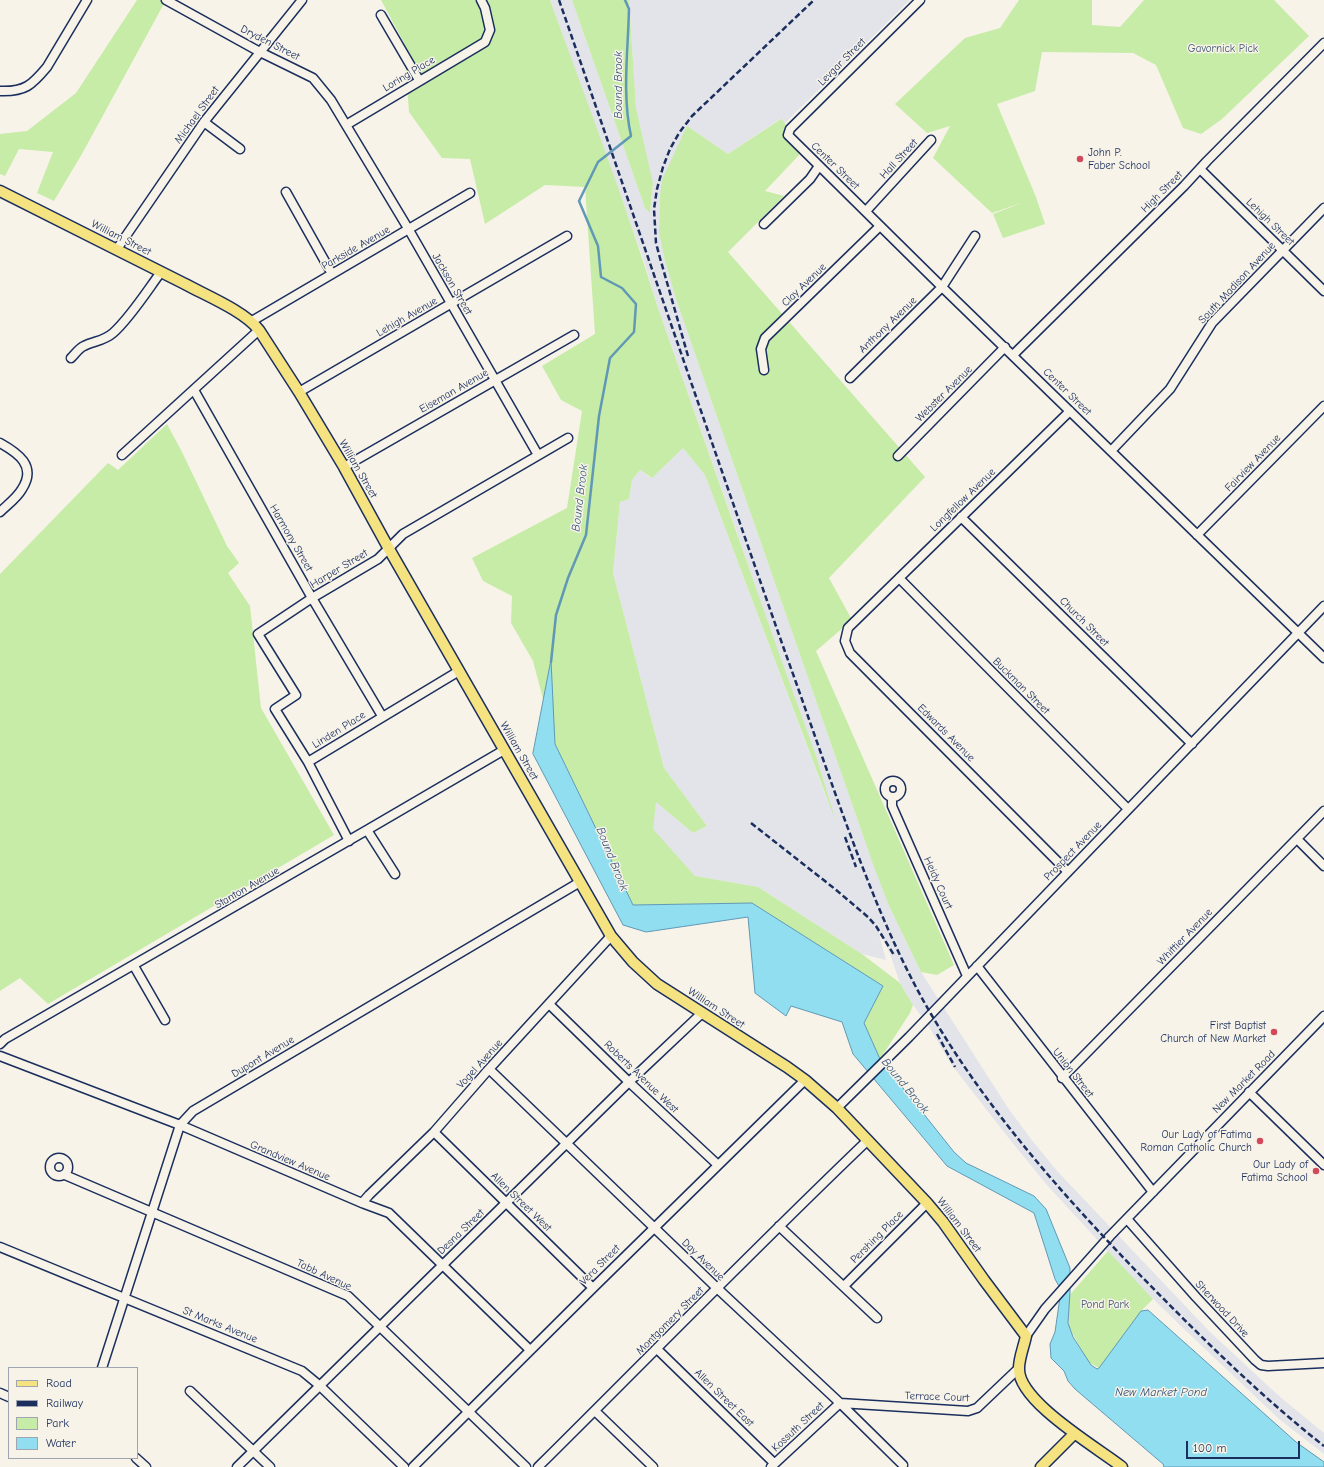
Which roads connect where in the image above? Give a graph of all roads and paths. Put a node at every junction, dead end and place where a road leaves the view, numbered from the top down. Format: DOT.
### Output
graph roads {
  1 [pos="87,0"];
  2 [pos="166,0"];
  3 [pos="302,0"];
  4 [pos="481,0"];
  5 [pos="920,0"];
  6 [pos="177,3"];
  7 [pos="381,15"];
  8 [pos="1324,43"];
  9 [pos="260,52"];
  10 [pos="419,80"];
  11 [pos="0,91"];
  12 [pos="204,122"];
  13 [pos="346,125"];
  14 [pos="932,140"];
  15 [pos="795,142"];
  16 [pos="240,149"];
  17 [pos="819,166"];
  18 [pos="1200,169"];
  19 [pos="0,191"];
  20 [pos="286,192"];
  21 [pos="470,193"];
  22 [pos="1324,208"];
  23 [pos="866,211"];
  24 [pos="764,224"];
  25 [pos="880,226"];
  26 [pos="409,230"];
  27 [pos="567,236"];
  28 [pos="975,236"];
  29 [pos="117,249"];
  30 [pos="1283,250"];
  31 [pos="161,272"];
  32 [pos="332,274"];
  33 [pos="942,287"];
  34 [pos="1324,291"];
  35 [pos="451,304"];
  36 [pos="252,321"];
  37 [pos="259,330"];
  38 [pos="574,335"];
  39 [pos="1005,347"];
  40 [pos="1013,355"];
  41 [pos="71,358"];
  42 [pos="764,370"];
  43 [pos="850,378"];
  44 [pos="494,381"];
  45 [pos="194,390"];
  46 [pos="299,392"];
  47 [pos="1324,406"];
  48 [pos="1070,411"];
  49 [pos="568,438"];
  50 [pos="0,443"];
  51 [pos="1112,451"];
  52 [pos="122,455"];
  53 [pos="538,455"];
  54 [pos="898,456"];
  55 [pos="344,467"];
  56 [pos="0,512"];
  57 [pos="961,517"];
  58 [pos="1197,535"];
  59 [pos="389,549"];
  60 [pos="899,578"];
  61 [pos="312,598"];
  62 [pos="872,604"];
  63 [pos="1324,606"];
  64 [pos="1298,633"];
  65 [pos="1324,658"];
  66 [pos="459,671"];
  67 [pos="382,716"];
  68 [pos="1192,744"];
  69 [pos="504,750"];
  70 [pos="308,762"];
  71 [pos="892,798"];
  72 [pos="1128,809"];
  73 [pos="1324,811"];
  74 [pos="367,830"];
  75 [pos="1297,839"];
  76 [pos="349,841"];
  77 [pos="1324,866"];
  78 [pos="1068,872"];
  79 [pos="395,874"];
  80 [pos="580,882"];
  81 [pos="611,936"];
  82 [pos="134,966"];
  83 [pos="977,966"];
  84 [pos="968,976"];
  85 [pos="549,1004"];
  86 [pos="701,1014"];
  87 [pos="1324,1016"];
  88 [pos="165,1020"];
  89 [pos="0,1044"];
  90 [pos="0,1056"];
  91 [pos="489,1068"];
  92 [pos="1062,1078"];
  93 [pos="805,1080"];
  94 [pos="629,1082"];
  95 [pos="1249,1092"];
  96 [pos="837,1108"];
  97 [pos="180,1125"];
  98 [pos="434,1132"];
  99 [pos="868,1140"];
  100 [pos="567,1144"];
  101 [pos="718,1165"];
  102 [pos="1324,1165"];
  103 [pos="65,1175"];
  104 [pos="1152,1192"];
  105 [pos="506,1203"];
  106 [pos="927,1203"];
  107 [pos="362,1204"];
  108 [pos="152,1212"];
  109 [pos="1128,1219"];
  110 [pos="779,1226"];
  111 [pos="654,1228"];
  112 [pos="0,1247"];
  113 [pos="442,1266"];
  114 [pos="844,1286"];
  115 [pos="593,1288"];
  116 [pos="718,1289"];
  117 [pos="125,1298"];
  118 [pos="877,1318"];
  119 [pos="379,1327"];
  120 [pos="1026,1336"];
  121 [pos="657,1349"];
  122 [pos="530,1350"];
  123 [pos="1324,1363"];
  124 [pos="102,1367"];
  125 [pos="1018,1369"];
  126 [pos="319,1385"];
  127 [pos="190,1391"];
  128 [pos="840,1403"];
  129 [pos="594,1411"];
  130 [pos="468,1412"];
  131 [pos="1074,1434"];
  132 [pos="252,1450"];
  133 [pos="137,1459"];
  134 [pos="773,1465"];
  135 [pos="903,1465"];
  136 [pos="146,1467"];
  137 [pos="237,1467"];
  138 [pos="270,1467"];
  139 [pos="404,1467"];
  140 [pos="413,1467"];
  141 [pos="526,1467"];
  142 [pos="538,1467"];
  143 [pos="653,1467"];
  144 [pos="1041,1467"];
  145 [pos="1122,1467"];
  1 -- 11 [label="street"];
  2 -- 6 [label="street, Dryden Street"];
  3 -- 9 [label="street, Michael Street"];
  4 -- 10 [label="street, Loring Place"];
  5 -- 15 [label="street, Levgar Street"];
  6 -- 9 [label="street, Dryden Street"];
  7 -- 10 [label="street"];
  8 -- 18 [label="street, High Street"];
  9 -- 12 [label="street, Michael Street"];
  9 -- 13 [label="street, Dryden Street"];
  10 -- 13 [label="street, Loring Place"];
  12 -- 16 [label="street"];
  12 -- 29 [label="street, Michael Street"];
  13 -- 26 [label="street, Jackson Street"];
  14 -- 23 [label="street, Hall Street"];
  15 -- 17 [label="street, Center Street"];
  17 -- 23 [label="street, Center Street"];
  17 -- 24 [label="street"];
  18 -- 30 [label="street, Lehigh Street"];
  18 -- 40 [label="street, High Street"];
  19 -- 29 [label="main road, William Street"];
  20 -- 32 [label="street"];
  21 -- 26 [label="street, Parkside Avenue"];
  22 -- 30 [label="street, South Madison Avenue"];
  23 -- 25 [label="street, Center Street"];
  25 -- 33 [label="street, Center Street"];
  25 -- 42 [label="street, Clay Avenue"];
  26 -- 32 [label="street, Parkside Avenue"];
  26 -- 35 [label="street, Jackson Street"];
  27 -- 35 [label="street, Lehigh Avenue"];
  28 -- 33 [label="street, Anthony Avenue"];
  29 -- 31 [label="main road, William Street"];
  30 -- 34 [label="street, Lehigh Street"];
  30 -- 51 [label="street, South Madison Avenue"];
  31 -- 36 [label="main road, William Street"];
  31 -- 41 [label="street"];
  32 -- 36 [label="street, Parkside Avenue"];
  33 -- 39 [label="street, Center Street"];
  33 -- 43 [label="street, Anthony Avenue"];
  35 -- 44 [label="street, Jackson Street"];
  35 -- 46 [label="street, Lehigh Avenue"];
  36 -- 37 [label="main road, William Street"];
  37 -- 45 [label="street"];
  37 -- 46 [label="main road, William Street"];
  38 -- 44 [label="street, Eiseman Avenue"];
  39 -- 40 [label="street, Center Street"];
  39 -- 54 [label="street, Webster Avenue"];
  40 -- 48 [label="street, Center Street"];
  44 -- 53 [label="street, Jackson Street"];
  44 -- 55 [label="street, Eiseman Avenue"];
  45 -- 52 [label="street"];
  45 -- 61 [label="street, Harmony Street"];
  46 -- 55 [label="main road, William Street"];
  47 -- 58 [label="street, Fairview Avenue"];
  48 -- 51 [label="street, Center Street"];
  48 -- 57 [label="street, Longfellow Avenue"];
  49 -- 53 [label="street, Harper Street"];
  50 -- 56 [label="street"];
  51 -- 58 [label="street, Center Street"];
  53 -- 59 [label="street, Harper Street"];
  55 -- 59 [label="main road, William Street"];
  57 -- 60 [label="street, Longfellow Avenue"];
  57 -- 68 [label="street, Church Street"];
  58 -- 64 [label="street, Center Street"];
  59 -- 61 [label="street, Harper Street"];
  59 -- 66 [label="main road, William Street"];
  60 -- 62 [label="street, Longfellow Avenue"];
  60 -- 72 [label="street, Buckman Street"];
  61 -- 67 [label="street, Harmony Street"];
  61 -- 70 [label="street, Harper Street"];
  62 -- 78 [label="street, Edwards Avenue"];
  63 -- 64 [label="street, Prospect Avenue"];
  64 -- 65 [label="street, Center Street"];
  64 -- 68 [label="street, Prospect Avenue"];
  66 -- 67 [label="street, Linden Place"];
  66 -- 69 [label="main road, William Street"];
  67 -- 70 [label="street, Linden Place"];
  68 -- 72 [label="street, Prospect Avenue"];
  69 -- 74 [label="street, Stanton Avenue"];
  69 -- 80 [label="main road, William Street"];
  70 -- 76 [label="street, Linden Place"];
  71 -- 84 [label="street, Heidy Court"];
  72 -- 78 [label="street, Prospect Avenue"];
  73 -- 75 [label="street, Whittier Avenue"];
  74 -- 76 [label="street, Stanton Avenue"];
  74 -- 79 [label="street"];
  75 -- 77 [label="street"];
  75 -- 92 [label="street, Whittier Avenue"];
  76 -- 82 [label="street, Stanton Avenue"];
  78 -- 83 [label="street, Prospect Avenue"];
  80 -- 81 [label="main road, William Street"];
  80 -- 97 [label="street, Dupont Avenue"];
  81 -- 85 [label="street, Vogel Avenue"];
  81 -- 86 [label="main road, William Street"];
  82 -- 88 [label="street"];
  82 -- 89 [label="street, Stanton Avenue"];
  83 -- 84 [label="street, Prospect Avenue"];
  83 -- 92 [label="street, Union Street"];
  84 -- 96 [label="street, Prospect Avenue"];
  85 -- 91 [label="street, Vogel Avenue"];
  85 -- 94 [label="street, Roberts Avenue West"];
  86 -- 93 [label="main road, William Street"];
  86 -- 94 [label="street, Desna Street"];
  87 -- 95 [label="street, New Market Road"];
  90 -- 97 [label="street, Grandview Avenue"];
  91 -- 98 [label="street, Vogel Avenue"];
  91 -- 100 [label="street, Day Avenue"];
  92 -- 104 [label="street, Union Street"];
  93 -- 96 [label="main road, William Street"];
  93 -- 101 [label="street, Vera Street"];
  94 -- 100 [label="street, Desna Street"];
  94 -- 101 [label="street, Roberts Avenue West"];
  95 -- 102 [label="street"];
  95 -- 104 [label="street, New Market Road"];
  96 -- 99 [label="main road, William Street"];
  97 -- 107 [label="street, Grandview Avenue"];
  97 -- 108 [label="street, Dupont Avenue"];
  98 -- 105 [label="street, Allen Street West"];
  98 -- 107 [label="street, Vogel Avenue"];
  99 -- 106 [label="main road, William Street"];
  99 -- 110 [label="street, Montgomery Street"];
  100 -- 105 [label="street, Desna Street"];
  100 -- 111 [label="street, Day Avenue"];
  101 -- 111 [label="street, Vera Street"];
  103 -- 108 [label="street, Tabb Avenue"];
  104 -- 109 [label="street, New Market Road"];
  105 -- 113 [label="street, Desna Street"];
  105 -- 115 [label="street, Allen Street West"];
  106 -- 114 [label="street, Pershing Place"];
  106 -- 120 [label="main road, William Street"];
  107 -- 113 [label="street, Grandview Avenue"];
  108 -- 117 [label="street, Dupont Avenue"];
  108 -- 119 [label="street, Tabb Avenue"];
  109 -- 120 [label="street, New Market Road"];
  109 -- 123 [label="street, Sherwood Drive"];
  110 -- 114 [label="street"];
  110 -- 116 [label="street, Montgomery Street"];
  111 -- 115 [label="street, Vera Street"];
  111 -- 116 [label="street, Day Avenue"];
  112 -- 117 [label="street, St Marks Avenue"];
  113 -- 119 [label="street, Desna Street"];
  113 -- 122 [label="street, Grandview Avenue"];
  114 -- 118 [label="street"];
  115 -- 122 [label="street, Vera Street"];
  116 -- 121 [label="street, Montgomery Street"];
  116 -- 128 [label="street, Day Avenue"];
  117 -- 124 [label="street, Dupont Avenue"];
  117 -- 126 [label="street, St Marks Avenue"];
  119 -- 126 [label="street, Desna Street"];
  119 -- 130 [label="street, Tabb Avenue"];
  120 -- 125 [label="main road"];
  121 -- 129 [label="street, Montgomery Street"];
  121 -- 134 [label="street, Allen Street East"];
  122 -- 130 [label="street, Vera Street"];
  125 -- 128 [label="street, Terrace Court"];
  125 -- 131 [label="main road"];
  126 -- 132 [label="street, Desna Street"];
  126 -- 139 [label="street, St Marks Avenue"];
  127 -- 132 [label="street"];
  128 -- 134 [label="street, Kossuth Street"];
  128 -- 135 [label="street, Day Avenue"];
  129 -- 142 [label="street, Montgomery Street"];
  129 -- 143 [label="street"];
  130 -- 140 [label="street, Vera Street"];
  130 -- 141 [label="street, Tabb Avenue"];
  131 -- 144 [label="main road"];
  131 -- 145 [label="main road"];
  132 -- 137 [label="street, Desna Street"];
  132 -- 138 [label="street"];
  133 -- 136 [label="street"];
}
